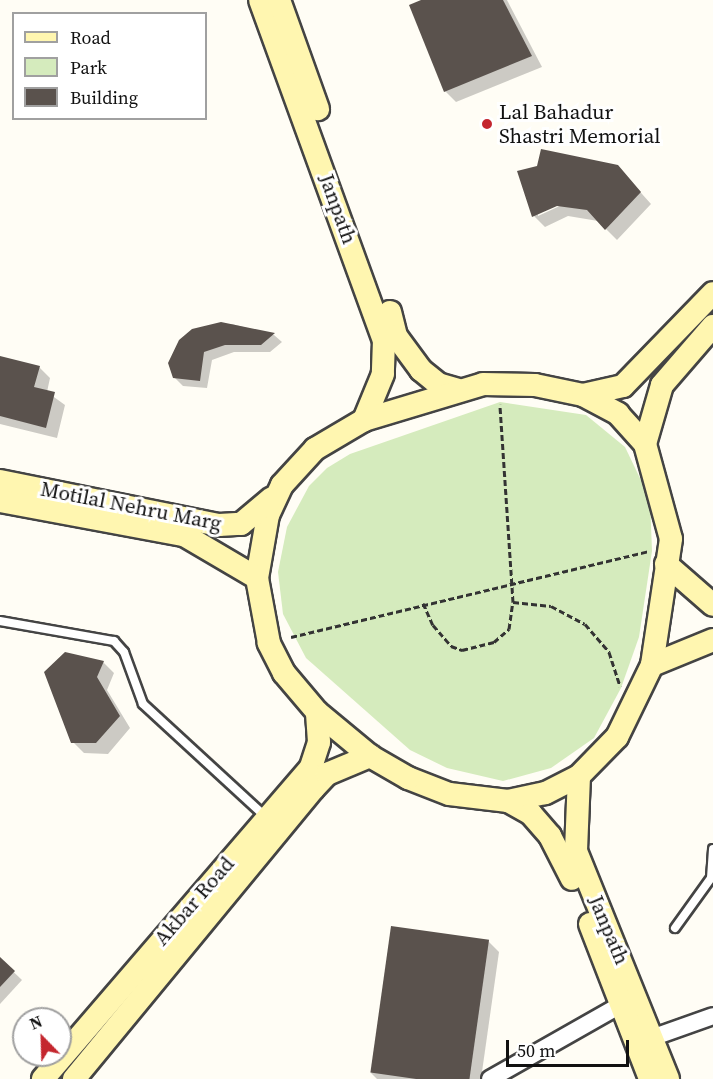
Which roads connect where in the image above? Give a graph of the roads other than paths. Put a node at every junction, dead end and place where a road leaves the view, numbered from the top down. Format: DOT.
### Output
graph roads {
  1 [pos="260,0"];
  2 [pos="279,0"];
  3 [pos="713,293"];
  4 [pos="713,326"];
  5 [pos="456,389"];
  6 [pos="583,395"];
  7 [pos="364,420"];
  8 [pos="645,444"];
  9 [pos="0,481"];
  10 [pos="282,485"];
  11 [pos="0,501"];
  12 [pos="659,557"];
  13 [pos="257,578"];
  14 [pos="713,605"];
  15 [pos="0,621"];
  16 [pos="713,640"];
  17 [pos="652,665"];
  18 [pos="317,712"];
  19 [pos="370,756"];
  20 [pos="579,776"];
  21 [pos="508,801"];
  22 [pos="267,817"];
  23 [pos="713,849"];
  24 [pos="675,928"];
  25 [pos="622,1004"];
  26 [pos="713,1016"];
  27 [pos="645,1041"];
  28 [pos="43,1079"];
  29 [pos="74,1079"];
  30 [pos="490,1079"];
  31 [pos="650,1079"];
  32 [pos="668,1079"];
  1 -- 7 [label="main road, Janpath"];
  2 -- 5 [label="main road, Janpath"];
  3 -- 6 [label="main road"];
  4 -- 8 [label="main road"];
  5 -- 6 [label="main road, Motilal Nehru Marg"];
  5 -- 7 [label="main road, Motilal Nehru Marg"];
  6 -- 8 [label="main road"];
  7 -- 10 [label="main road, Motilal Nehru Marg"];
  8 -- 12 [label="main road"];
  9 -- 10 [label="main road, Motilal Nehru Marg"];
  10 -- 13 [label="main road"];
  11 -- 13 [label="main road, Motilal Nehru Marg"];
  12 -- 14 [label="main road"];
  12 -- 17 [label="main road"];
  13 -- 18 [label="main road"];
  15 -- 22 [label="lane"];
  16 -- 17 [label="main road"];
  17 -- 20 [label="main road"];
  18 -- 19 [label="main road"];
  18 -- 22 [label="main road, Akbar Road"];
  19 -- 21 [label="main road"];
  19 -- 29 [label="main road, Akbar Road"];
  20 -- 21 [label="main road"];
  20 -- 27 [label="main road, Janpath"];
  21 -- 25 [label="main road, Janpath"];
  22 -- 28 [label="main road, Akbar Road"];
  23 -- 24 [label="lane"];
  25 -- 27 [label="main road, Janpath"];
  25 -- 30 [label="street"];
  26 -- 27 [label="street"];
  27 -- 31 [label="main road, Janpath"];
  27 -- 32 [label="main road, Janpath"];
}
